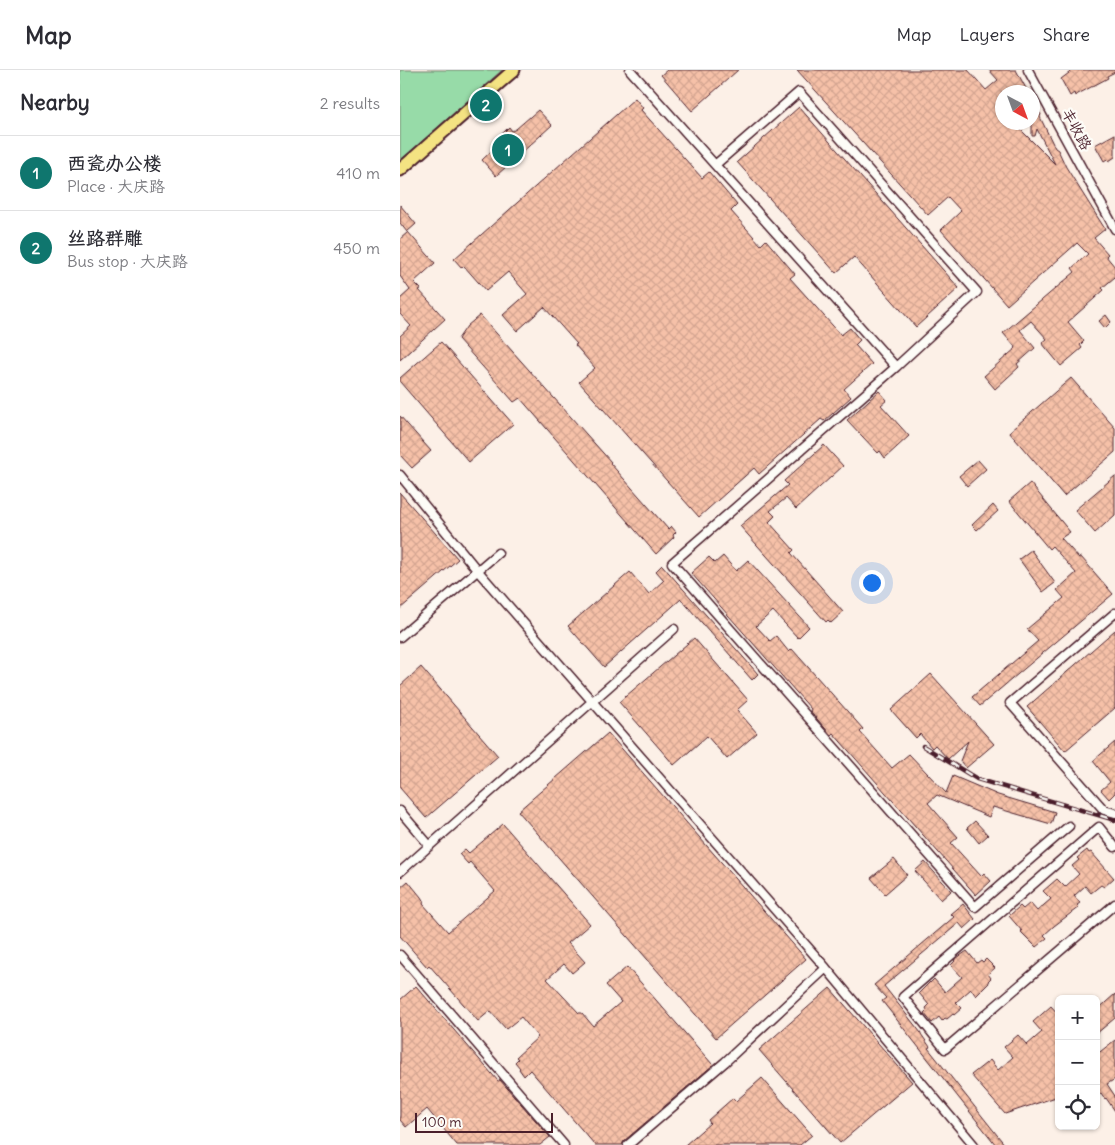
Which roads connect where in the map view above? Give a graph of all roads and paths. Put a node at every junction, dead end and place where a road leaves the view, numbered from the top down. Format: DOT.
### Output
graph roads {
  1 [pos="514,70"];
  2 [pos="630,70"];
  3 [pos="1028,70"];
  4 [pos="715,165"];
  5 [pos="400,170"];
  6 [pos="1115,228"];
  7 [pos="896,367"];
  8 [pos="400,475"];
  9 [pos="498,553"];
  10 [pos="477,570"];
  11 [pos="1115,613"];
  12 [pos="674,629"];
  13 [pos="400,637"];
  14 [pos="593,702"];
  15 [pos="400,811"];
  16 [pos="1115,813"];
  17 [pos="1069,826"];
  18 [pos="429,845"];
  19 [pos="1115,846"];
  20 [pos="401,869"];
  21 [pos="1115,904"];
  22 [pos="400,955"];
  23 [pos="826,968"];
  24 [pos="564,1145"];
  25 [pos="628,1145"];
  26 [pos="974,1145"];
  1 -- 5 [label="main road"];
  2 -- 4 [label="street"];
  3 -- 6 [label="street, 丰收路"];
  4 -- 7 [label="street"];
  4 -- 7 [label="street"];
  7 -- 17 [label="street"];
  8 -- 10 [label="street"];
  9 -- 10 [label="street"];
  10 -- 13 [label="street"];
  10 -- 14 [label="street"];
  11 -- 16 [label="street"];
  12 -- 14 [label="street"];
  14 -- 18 [label="street"];
  14 -- 23 [label="street"];
  15 -- 18 [label="street"];
  18 -- 20 [label="street"];
  19 -- 21 [label="street"];
  22 -- 24 [label="street"];
  23 -- 25 [label="street"];
  23 -- 26 [label="street"];
}
